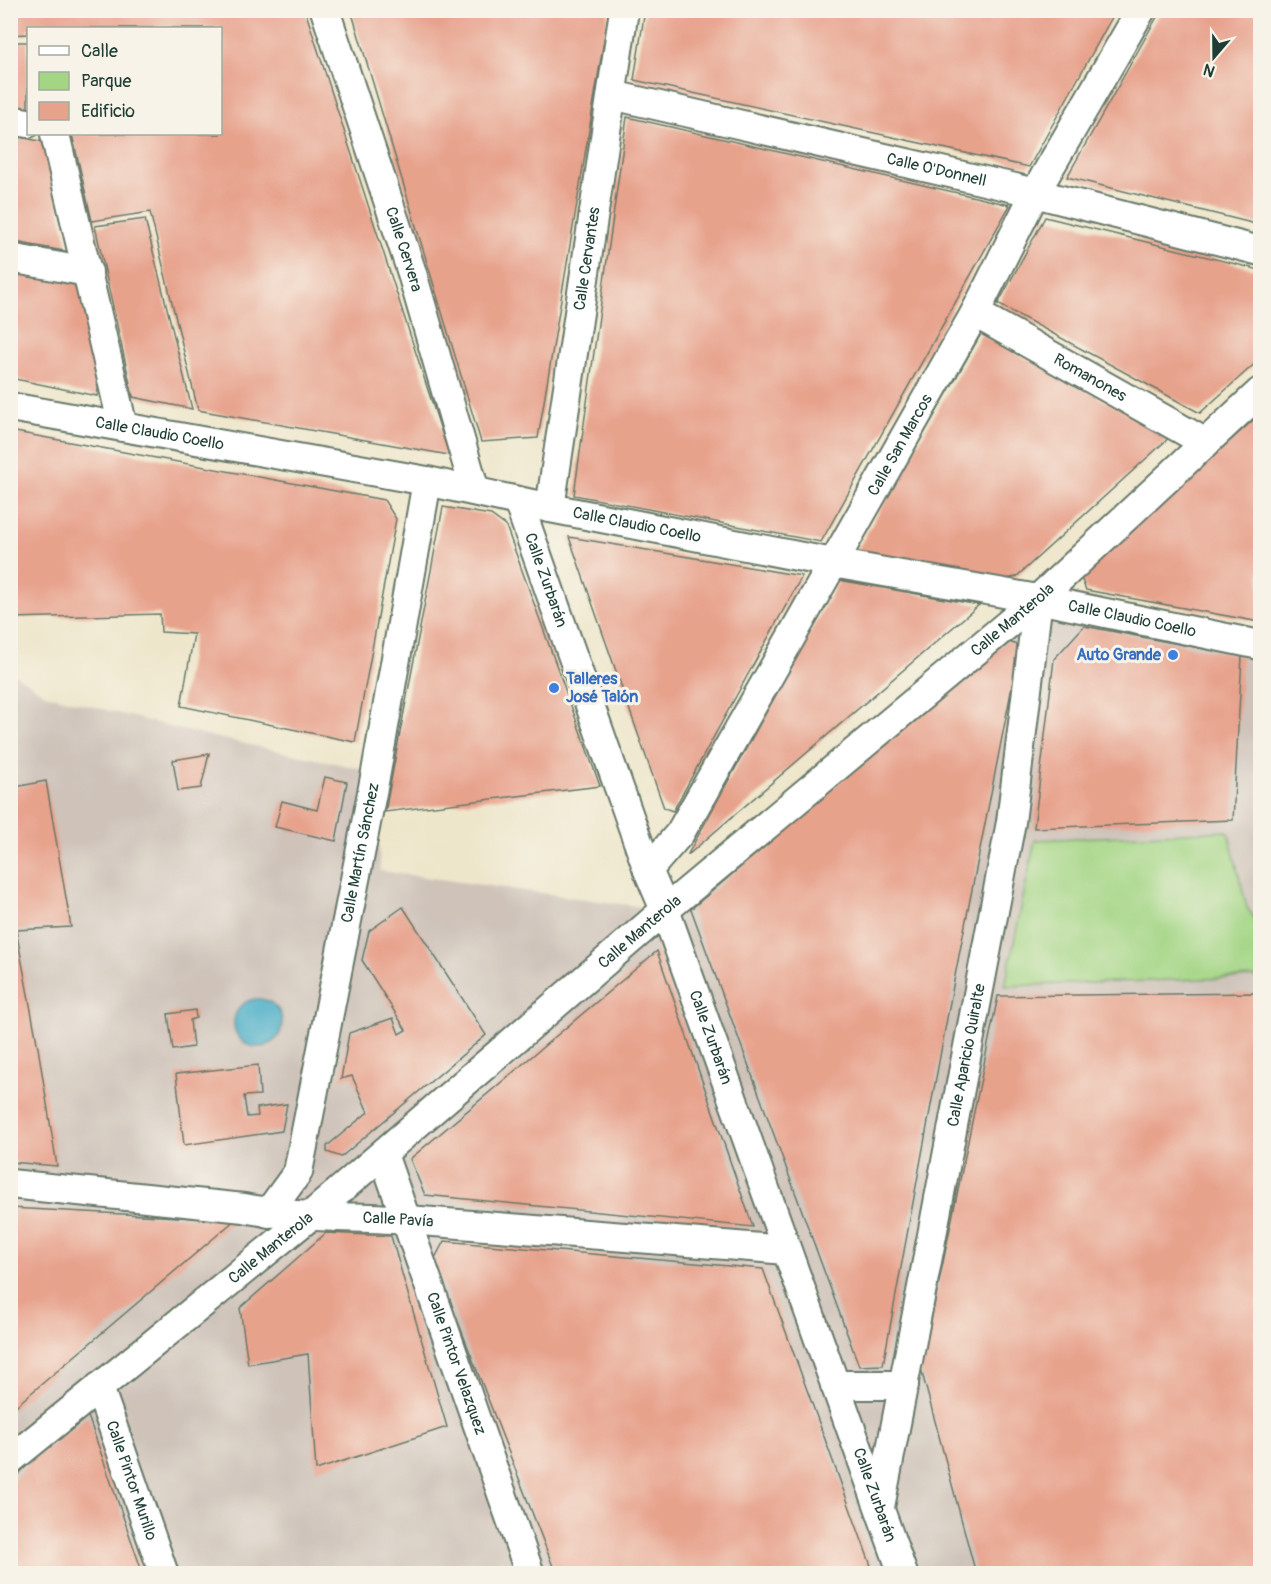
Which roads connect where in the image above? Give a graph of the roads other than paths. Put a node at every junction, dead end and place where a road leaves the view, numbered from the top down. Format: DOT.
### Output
graph roads {
  1 [pos="325,10"];
  2 [pos="624,10"];
  3 [pos="1141,10"];
  4 [pos="612,95"];
  5 [pos="10,120"];
  6 [pos="27,123"];
  7 [pos="56,135"];
  8 [pos="1035,193"];
  9 [pos="1260,251"];
  10 [pos="10,258"];
  11 [pos="88,272"];
  12 [pos="975,313"];
  13 [pos="1260,392"];
  14 [pos="10,407"];
  15 [pos="123,427"];
  16 [pos="1206,443"];
  17 [pos="427,481"];
  18 [pos="475,491"];
  19 [pos="518,501"];
  20 [pos="550,508"];
  21 [pos="833,563"];
  22 [pos="1038,599"];
  23 [pos="1260,645"];
  24 [pos="648,870"];
  25 [pos="665,910"];
  26 [pos="383,1154"];
  27 [pos="10,1184"];
  28 [pos="268,1213"];
  29 [pos="309,1217"];
  30 [pos="406,1220"];
  31 [pos="786,1250"];
  32 [pos="835,1385"];
  33 [pos="904,1385"];
  34 [pos="99,1387"];
  35 [pos="10,1461"];
  36 [pos="880,1509"];
  37 [pos="164,1574"];
  38 [pos="530,1574"];
  39 [pos="903,1574"];
  1 -- 18 [label="street, Calle Cervera"];
  2 -- 4 [label="street, Calle Cervantes"];
  3 -- 8 [label="street, Calle San Marcos"];
  4 -- 8 [label="street, Calle O'Donnell"];
  4 -- 20 [label="street, Calle Cervantes"];
  5 -- 6 [label="street"];
  7 -- 11 [label="street"];
  8 -- 9 [label="street, Calle O'Donnell"];
  8 -- 12 [label="street, Calle San Marcos"];
  10 -- 11 [label="street"];
  11 -- 15 [label="street"];
  12 -- 16 [label="street, Romanones"];
  12 -- 21 [label="street, Calle San Marcos"];
  13 -- 16 [label="street, Calle Manterola"];
  14 -- 15 [label="street, Calle Claudio Coello"];
  15 -- 17 [label="street, Calle Claudio Coello"];
  16 -- 22 [label="street, Calle Manterola"];
  17 -- 18 [label="street, Calle Claudio Coello"];
  17 -- 28 [label="street, Calle Martín Sánchez"];
  18 -- 19 [label="street, Calle Claudio Coello"];
  19 -- 20 [label="street, Calle Claudio Coello"];
  19 -- 24 [label="street, Calle Zurbarán"];
  20 -- 21 [label="street, Calle Claudio Coello"];
  21 -- 22 [label="street, Calle Claudio Coello"];
  21 -- 24 [label="street, Calle San Marcos"];
  22 -- 23 [label="street, Calle Claudio Coello"];
  22 -- 25 [label="street, Calle Manterola"];
  22 -- 33 [label="street, Calle Aparicio Quiralte"];
  24 -- 25 [label="street, Calle Zurbarán"];
  25 -- 26 [label="street, Calle Manterola"];
  25 -- 31 [label="street, Calle Zurbarán"];
  26 -- 29 [label="street, Calle Manterola"];
  26 -- 30 [label="street, Calle Pintor Velazquez"];
  27 -- 28 [label="street, Calle Pavía"];
  28 -- 29 [label="street, Calle Pavía"];
  29 -- 30 [label="street, Calle Pavía"];
  29 -- 34 [label="street, Calle Manterola"];
  30 -- 31 [label="street, Calle Pavía"];
  30 -- 38 [label="street, Calle Pintor Velazquez"];
  31 -- 32 [label="street, Calle Zurbarán"];
  32 -- 33 [label="street"];
  32 -- 36 [label="street, Calle Zurbarán"];
  33 -- 36 [label="street, Calle Aparicio Quiralte"];
  34 -- 35 [label="street, Calle Manterola"];
  34 -- 37 [label="street, Calle Pintor Murillo"];
  36 -- 39 [label="street, Calle Zurbarán"];
}
